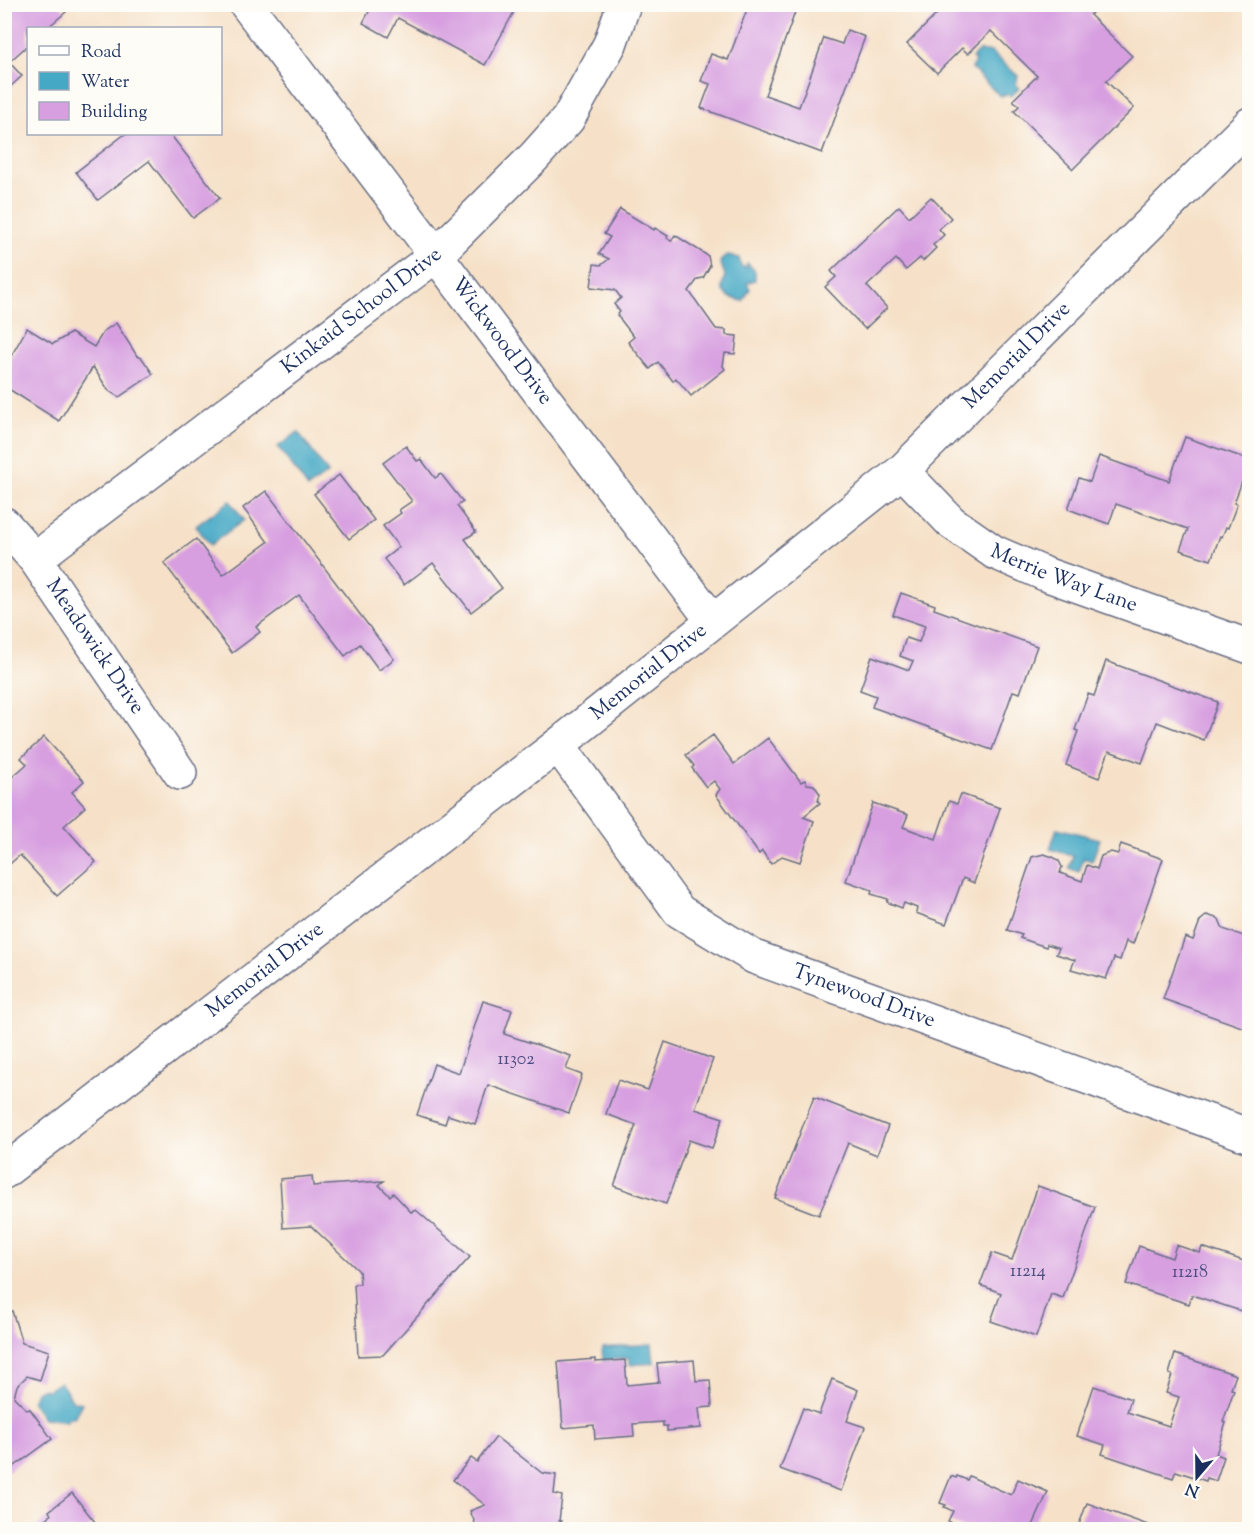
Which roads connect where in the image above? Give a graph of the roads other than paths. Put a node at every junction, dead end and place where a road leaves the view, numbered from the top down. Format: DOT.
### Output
graph roads {
  1 [pos="246,4"];
  2 [pos="624,4"];
  3 [pos="1243,142"];
  4 [pos="435,255"];
  5 [pos="902,471"];
  6 [pos="4,524"];
  7 [pos="35,560"];
  8 [pos="712,620"];
  9 [pos="1250,647"];
  10 [pos="558,745"];
  11 [pos="180,773"];
  12 [pos="1250,1136"];
  13 [pos="4,1172"];
  1 -- 4 [label="street, Wickwood Drive"];
  2 -- 4 [label="street, Kinkaid School Drive"];
  3 -- 5 [label="street, Memorial Drive"];
  4 -- 7 [label="street, Kinkaid School Drive"];
  4 -- 8 [label="street, Wickwood Drive"];
  5 -- 8 [label="street, Memorial Drive"];
  5 -- 9 [label="street, Merrie Way Lane"];
  6 -- 7 [label="street, Meadowick Drive"];
  7 -- 11 [label="street, Meadowick Drive"];
  8 -- 10 [label="street, Memorial Drive"];
  10 -- 12 [label="street, Tynewood Drive"];
  10 -- 13 [label="street, Memorial Drive"];
}
